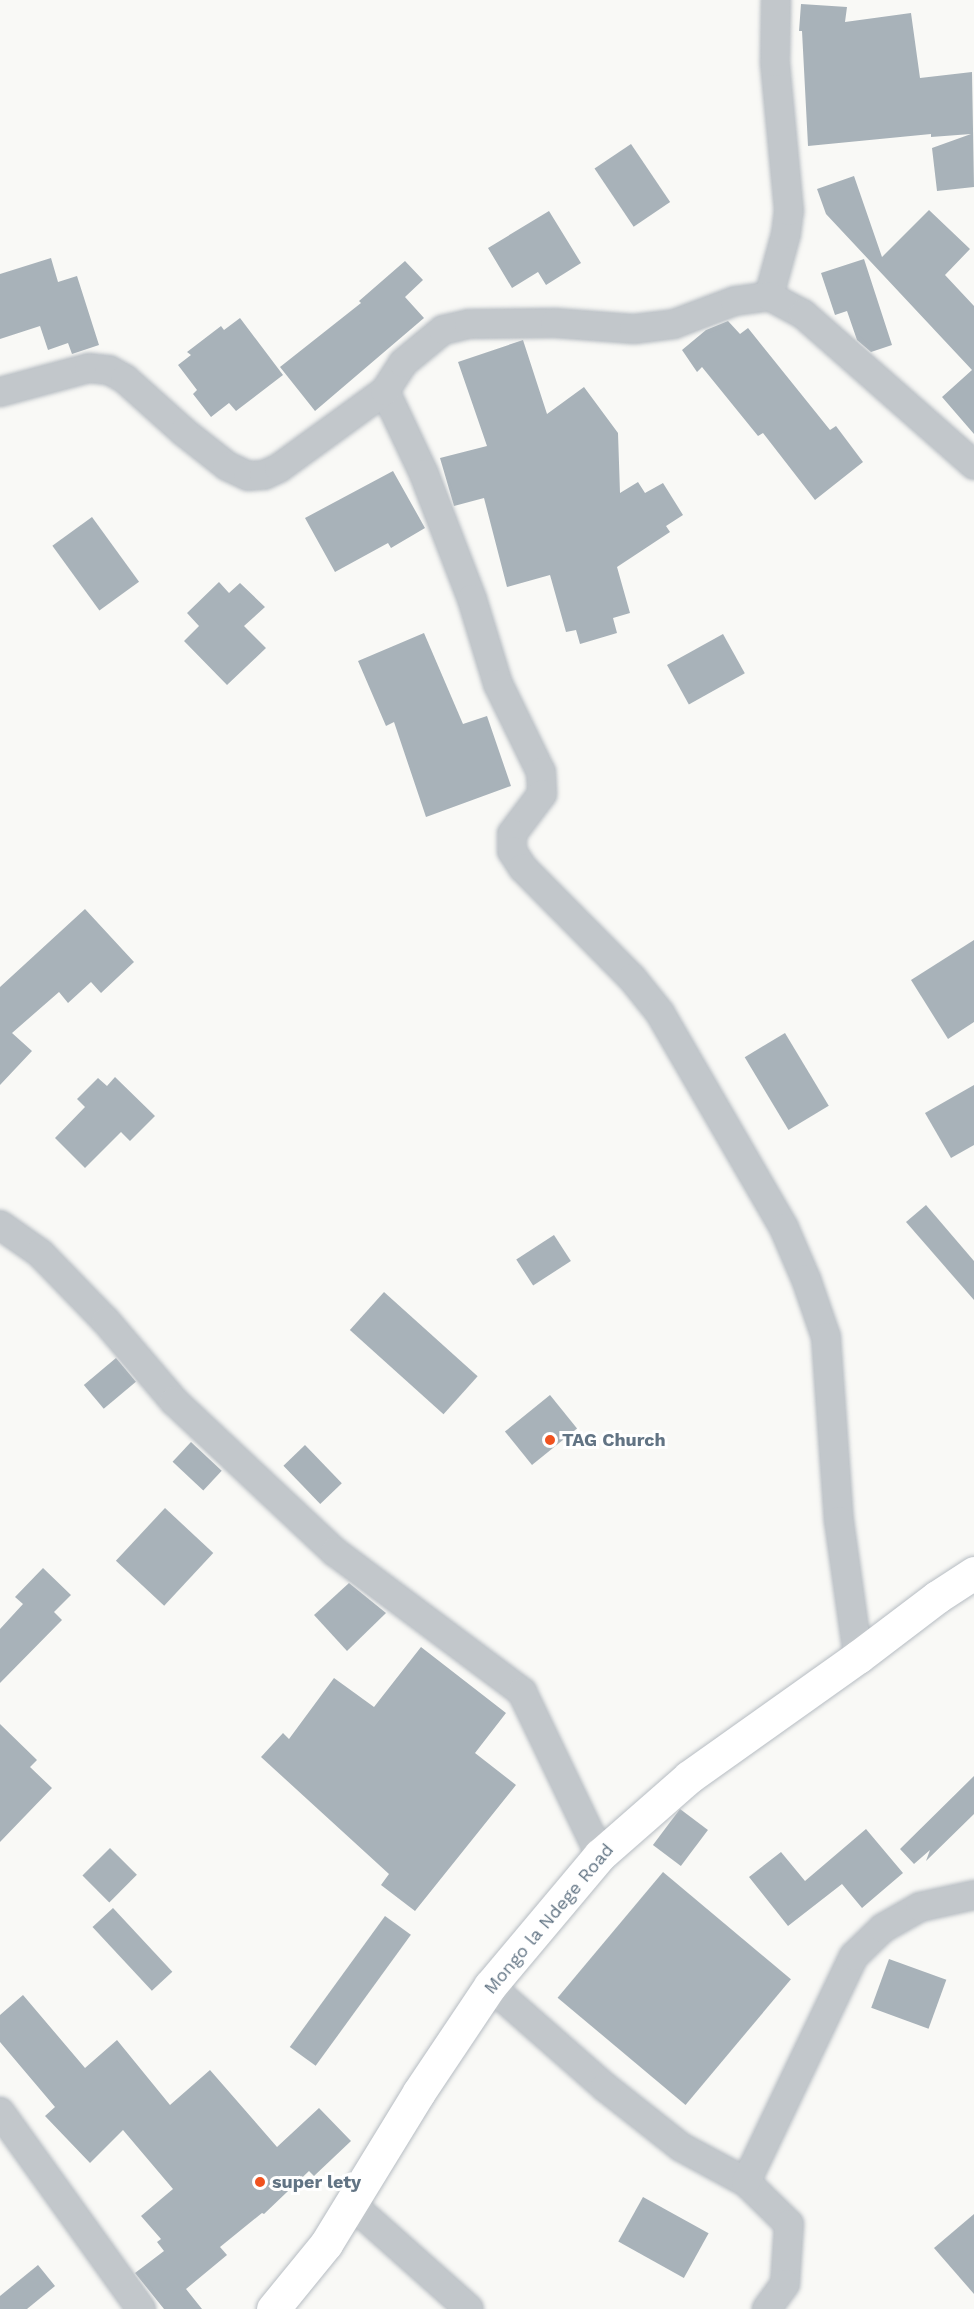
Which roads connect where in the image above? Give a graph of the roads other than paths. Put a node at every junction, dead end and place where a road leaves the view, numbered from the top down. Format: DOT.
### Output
graph roads {
  1 [pos="776,0"];
  2 [pos="769,296"];
  3 [pos="385,391"];
  4 [pos="0,392"];
  5 [pos="974,465"];
  6 [pos="0,1225"];
  7 [pos="974,1573"];
  8 [pos="858,1657"];
  9 [pos="600,1855"];
  10 [pos="974,1895"];
  11 [pos="490,1986"];
  12 [pos="0,2112"];
  13 [pos="746,2182"];
  14 [pos="350,2203"];
  15 [pos="141,2309"];
  16 [pos="273,2309"];
  17 [pos="469,2309"];
  18 [pos="767,2309"];
  1 -- 2 [label="street"];
  2 -- 3 [label="street"];
  2 -- 5 [label="street"];
  3 -- 4 [label="street"];
  3 -- 8 [label="street"];
  6 -- 9 [label="street"];
  7 -- 8 [label="street, Mongo la Ndege Road"];
  8 -- 9 [label="street, Mongo la Ndege Road"];
  9 -- 11 [label="street, Mongo la Ndege Road"];
  10 -- 13 [label="street"];
  11 -- 13 [label="street"];
  11 -- 14 [label="street, Mongo la Ndege Road"];
  12 -- 15 [label="street"];
  13 -- 18 [label="street"];
  14 -- 16 [label="street, Mongo la Ndege Road"];
  14 -- 17 [label="street"];
}
